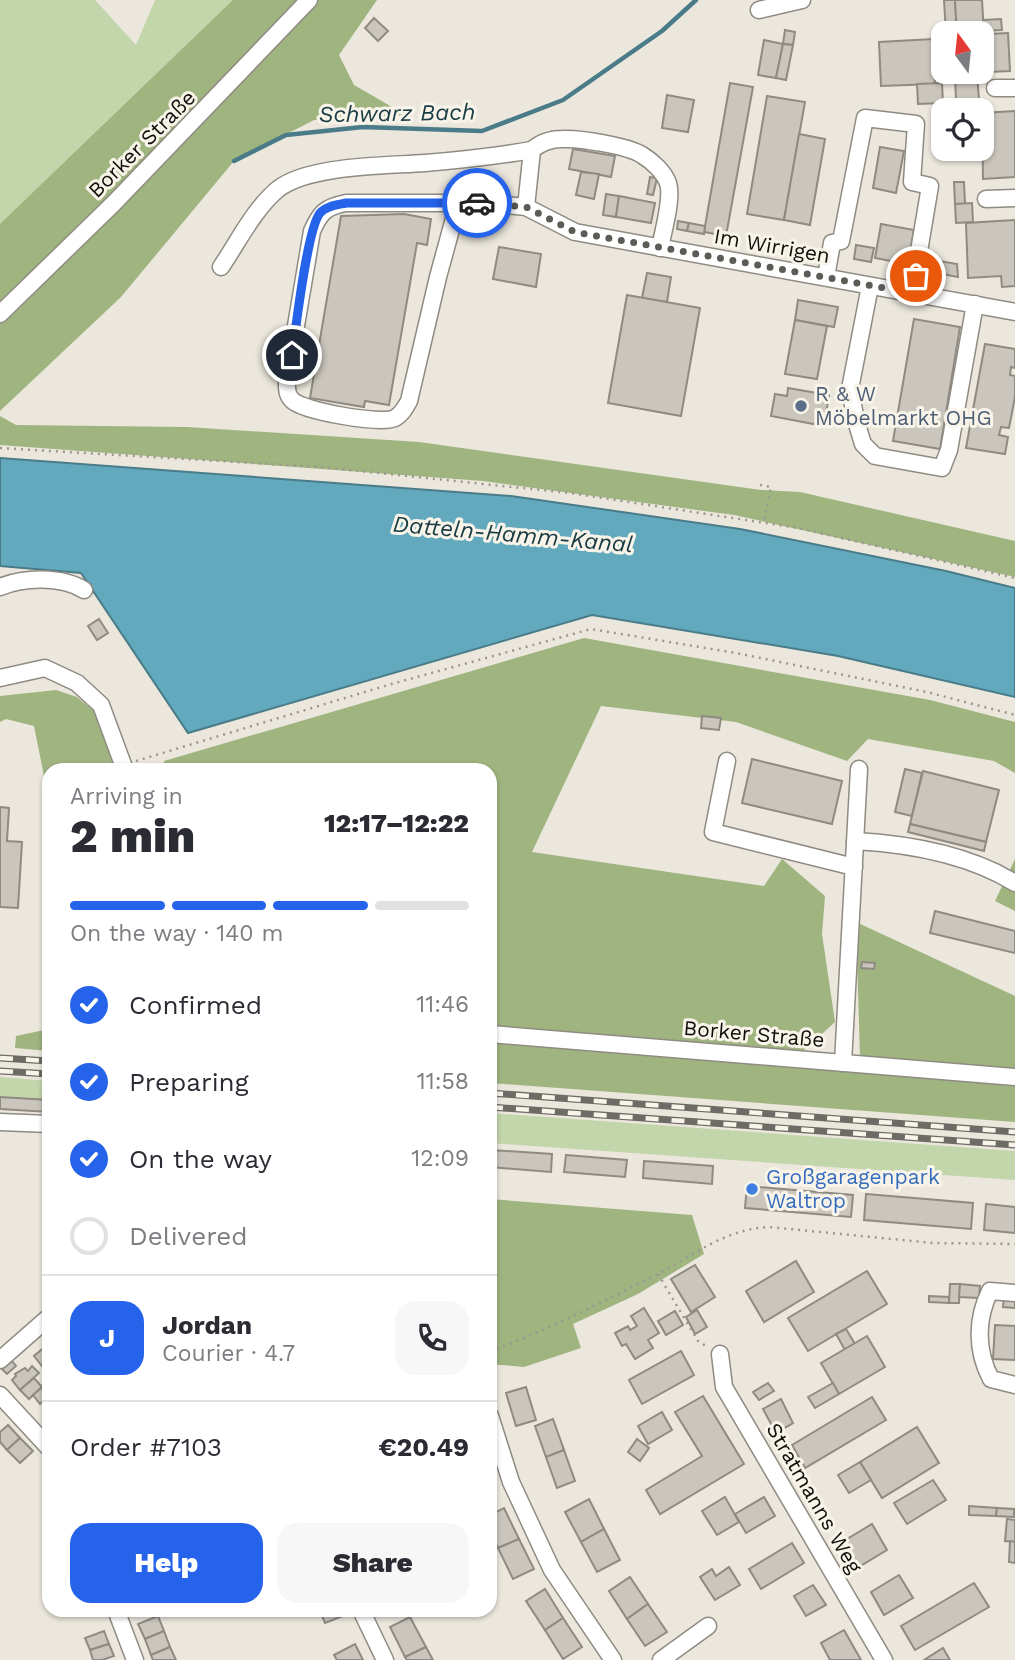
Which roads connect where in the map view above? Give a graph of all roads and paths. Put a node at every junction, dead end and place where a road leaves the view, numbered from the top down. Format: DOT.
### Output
graph roads {
  1 [pos="309,0"];
  2 [pos="802,0"];
  3 [pos="759,10"];
  4 [pos="995,88"];
  5 [pos="1015,88"];
  6 [pos="532,150"];
  7 [pos="1015,198"];
  8 [pos="986,200"];
  9 [pos="458,204"];
  10 [pos="526,207"];
  11 [pos="660,248"];
  12 [pos="220,267"];
  13 [pos="826,278"];
  14 [pos="870,285"];
  15 [pos="912,293"];
  16 [pos="975,304"];
  17 [pos="1015,312"];
  18 [pos="0,314"];
  19 [pos="0,448"];
  20 [pos="760,485"];
  21 [pos="764,522"];
  22 [pos="1015,578"];
  23 [pos="0,587"];
  24 [pos="84,590"];
  25 [pos="0,678"];
  26 [pos="1015,715"];
  27 [pos="727,761"];
  28 [pos="122,763"];
  29 [pos="140,763"];
  30 [pos="859,769"];
  31 [pos="855,841"];
  32 [pos="854,867"];
  33 [pos="1015,883"];
  34 [pos="497,1035"];
  35 [pos="843,1063"];
  36 [pos="1015,1077"];
  37 [pos="0,1122"];
  38 [pos="42,1124"];
  39 [pos="1015,1244"];
  40 [pos="658,1274"];
  41 [pos="1015,1293"];
  42 [pos="42,1323"];
  43 [pos="497,1349"];
  44 [pos="720,1353"];
  45 [pos="0,1360"];
  46 [pos="1015,1385"];
  47 [pos="0,1395"];
  48 [pos="497,1438"];
  49 [pos="42,1440"];
  50 [pos="119,1617"];
  51 [pos="364,1617"];
  52 [pos="708,1626"];
  53 [pos="135,1660"];
  54 [pos="385,1660"];
  55 [pos="613,1660"];
  56 [pos="661,1660"];
  57 [pos="884,1660"];
  1 -- 18 [label="street, Borker Straße"];
  2 -- 3 [label="street"];
  4 -- 5 [label="street"];
  6 -- 10 [label="street"];
  6 -- 11 [label="street"];
  6 -- 12 [label="street"];
  7 -- 8 [label="street"];
  9 -- 9 [label="street"];
  9 -- 10 [label="street"];
  10 -- 11 [label="street, Im Wirrigen"];
  11 -- 13 [label="street, Im Wirrigen"];
  13 -- 14 [label="street, Im Wirrigen"];
  13 -- 15 [label="street"];
  14 -- 15 [label="street, Im Wirrigen"];
  14 -- 16 [label="street"];
  15 -- 16 [label="street, Im Wirrigen"];
  16 -- 17 [label="street, Im Wirrigen"];
  19 -- 21 [label="path"];
  20 -- 21 [label="path"];
  21 -- 22 [label="path"];
  23 -- 24 [label="street"];
  25 -- 28 [label="street"];
  26 -- 29 [label="path"];
  27 -- 32 [label="street"];
  30 -- 31 [label="street"];
  31 -- 32 [label="street"];
  31 -- 33 [label="street"];
  32 -- 35 [label="street"];
  34 -- 35 [label="street, Borker Straße"];
  35 -- 36 [label="street, Borker Straße"];
  37 -- 38 [label="street"];
  39 -- 40 [label="path"];
  40 -- 43 [label="path"];
  40 -- 44 [label="path"];
  41 -- 46 [label="street"];
  42 -- 45 [label="street"];
  44 -- 57 [label="street, Stratmanns Weg"];
  47 -- 49 [label="street"];
  48 -- 55 [label="street"];
  50 -- 53 [label="street"];
  51 -- 54 [label="street"];
  52 -- 56 [label="street"];
}
